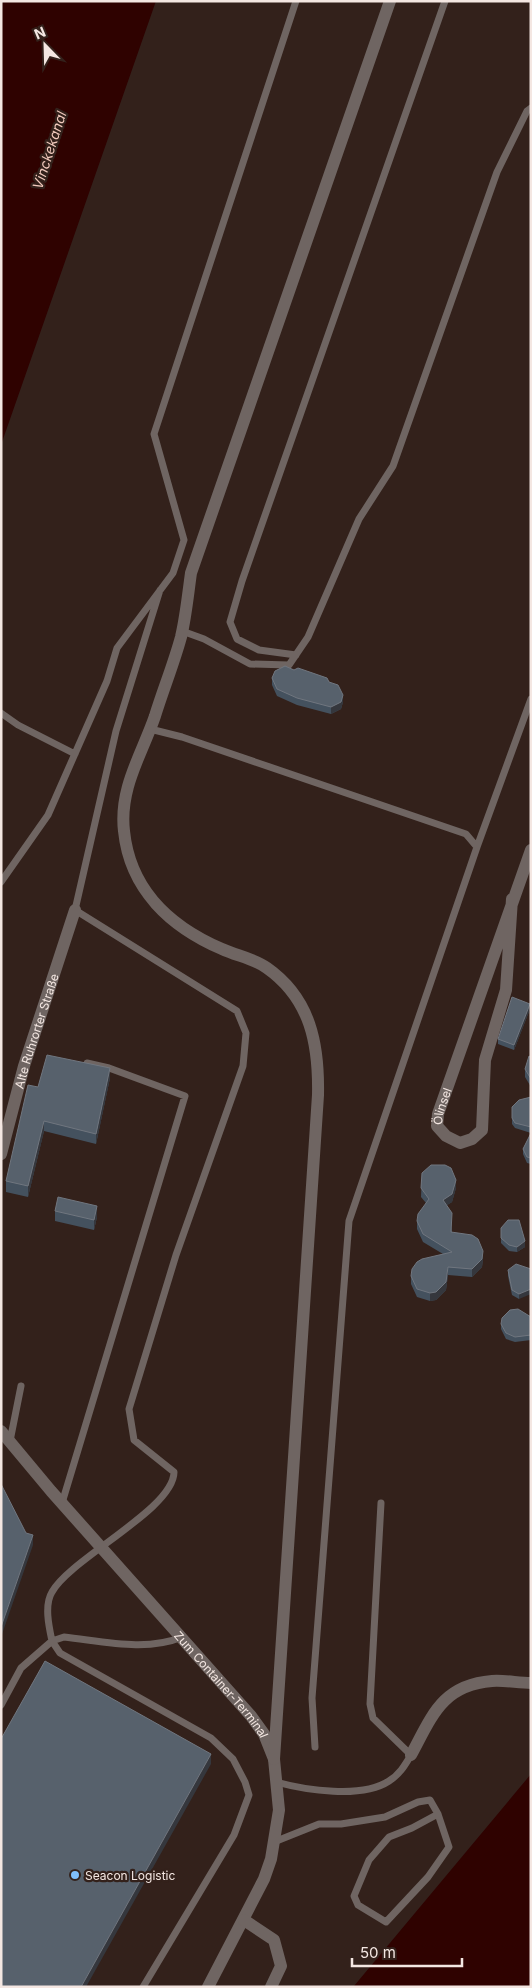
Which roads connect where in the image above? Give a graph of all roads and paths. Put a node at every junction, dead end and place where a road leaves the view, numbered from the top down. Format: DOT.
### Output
graph roads {
  1 [pos="296,1"];
  2 [pos="390,1"];
  3 [pos="445,1"];
  4 [pos="531,108"];
  5 [pos="160,590"];
  6 [pos="182,631"];
  7 [pos="296,655"];
  8 [pos="531,699"];
  9 [pos="1,713"];
  10 [pos="150,729"];
  11 [pos="75,754"];
  12 [pos="477,847"];
  13 [pos="531,850"];
  14 [pos="1,882"];
  15 [pos="512,899"];
  16 [pos="76,910"];
  17 [pos="87,1063"];
  18 [pos="1,1154"];
  19 [pos="20,1386"];
  20 [pos="5,1436"];
  21 [pos="62,1503"];
  22 [pos="382,1504"];
  23 [pos="103,1548"];
  24 [pos="182,1637"];
  25 [pos="52,1641"];
  26 [pos="531,1683"];
  27 [pos="1,1705"];
  28 [pos="315,1747"];
  29 [pos="411,1755"];
  30 [pos="274,1759"];
  31 [pos="276,1782"];
  32 [pos="438,1814"];
  33 [pos="274,1842"];
  34 [pos="244,1920"];
  35 [pos="143,1987"];
  36 [pos="208,1987"];
  37 [pos="271,1987"];
  1 -- 5 [label="lane"];
  2 -- 6 [label="street"];
  3 -- 7 [label="lane"];
  4 -- 7 [label="lane"];
  5 -- 11 [label="lane"];
  5 -- 16 [label="lane"];
  6 -- 7 [label="lane"];
  6 -- 10 [label="street"];
  8 -- 12 [label="lane"];
  9 -- 11 [label="lane"];
  10 -- 12 [label="lane"];
  10 -- 30 [label="street"];
  11 -- 14 [label="lane"];
  12 -- 28 [label="lane"];
  13 -- 15 [label="street, Ölinsel"];
  15 -- 15 [label="street, Ölinsel"];
  16 -- 18 [label="street, Alte Ruhrorter Straße"];
  16 -- 23 [label="lane"];
  17 -- 21 [label="lane"];
  19 -- 20 [label="lane"];
  20 -- 21 [label="street, Zum Container-Terminal"];
  21 -- 23 [label="street, Zum Container-Terminal"];
  22 -- 29 [label="lane"];
  23 -- 24 [label="street, Zum Container-Terminal"];
  23 -- 25 [label="lane"];
  24 -- 25 [label="lane"];
  24 -- 30 [label="street, Zum Container-Terminal"];
  25 -- 27 [label="lane"];
  25 -- 35 [label="lane"];
  26 -- 29 [label="street"];
  29 -- 31 [label="lane"];
  30 -- 31 [label="street, Zum Container-Terminal"];
  31 -- 33 [label="street, Zum Container-Terminal"];
  32 -- 32 [label="lane"];
  32 -- 33 [label="lane"];
  33 -- 34 [label="street, Zum Container-Terminal"];
  34 -- 36 [label="street, Zum Container-Terminal"];
  34 -- 37 [label="street"];
}
